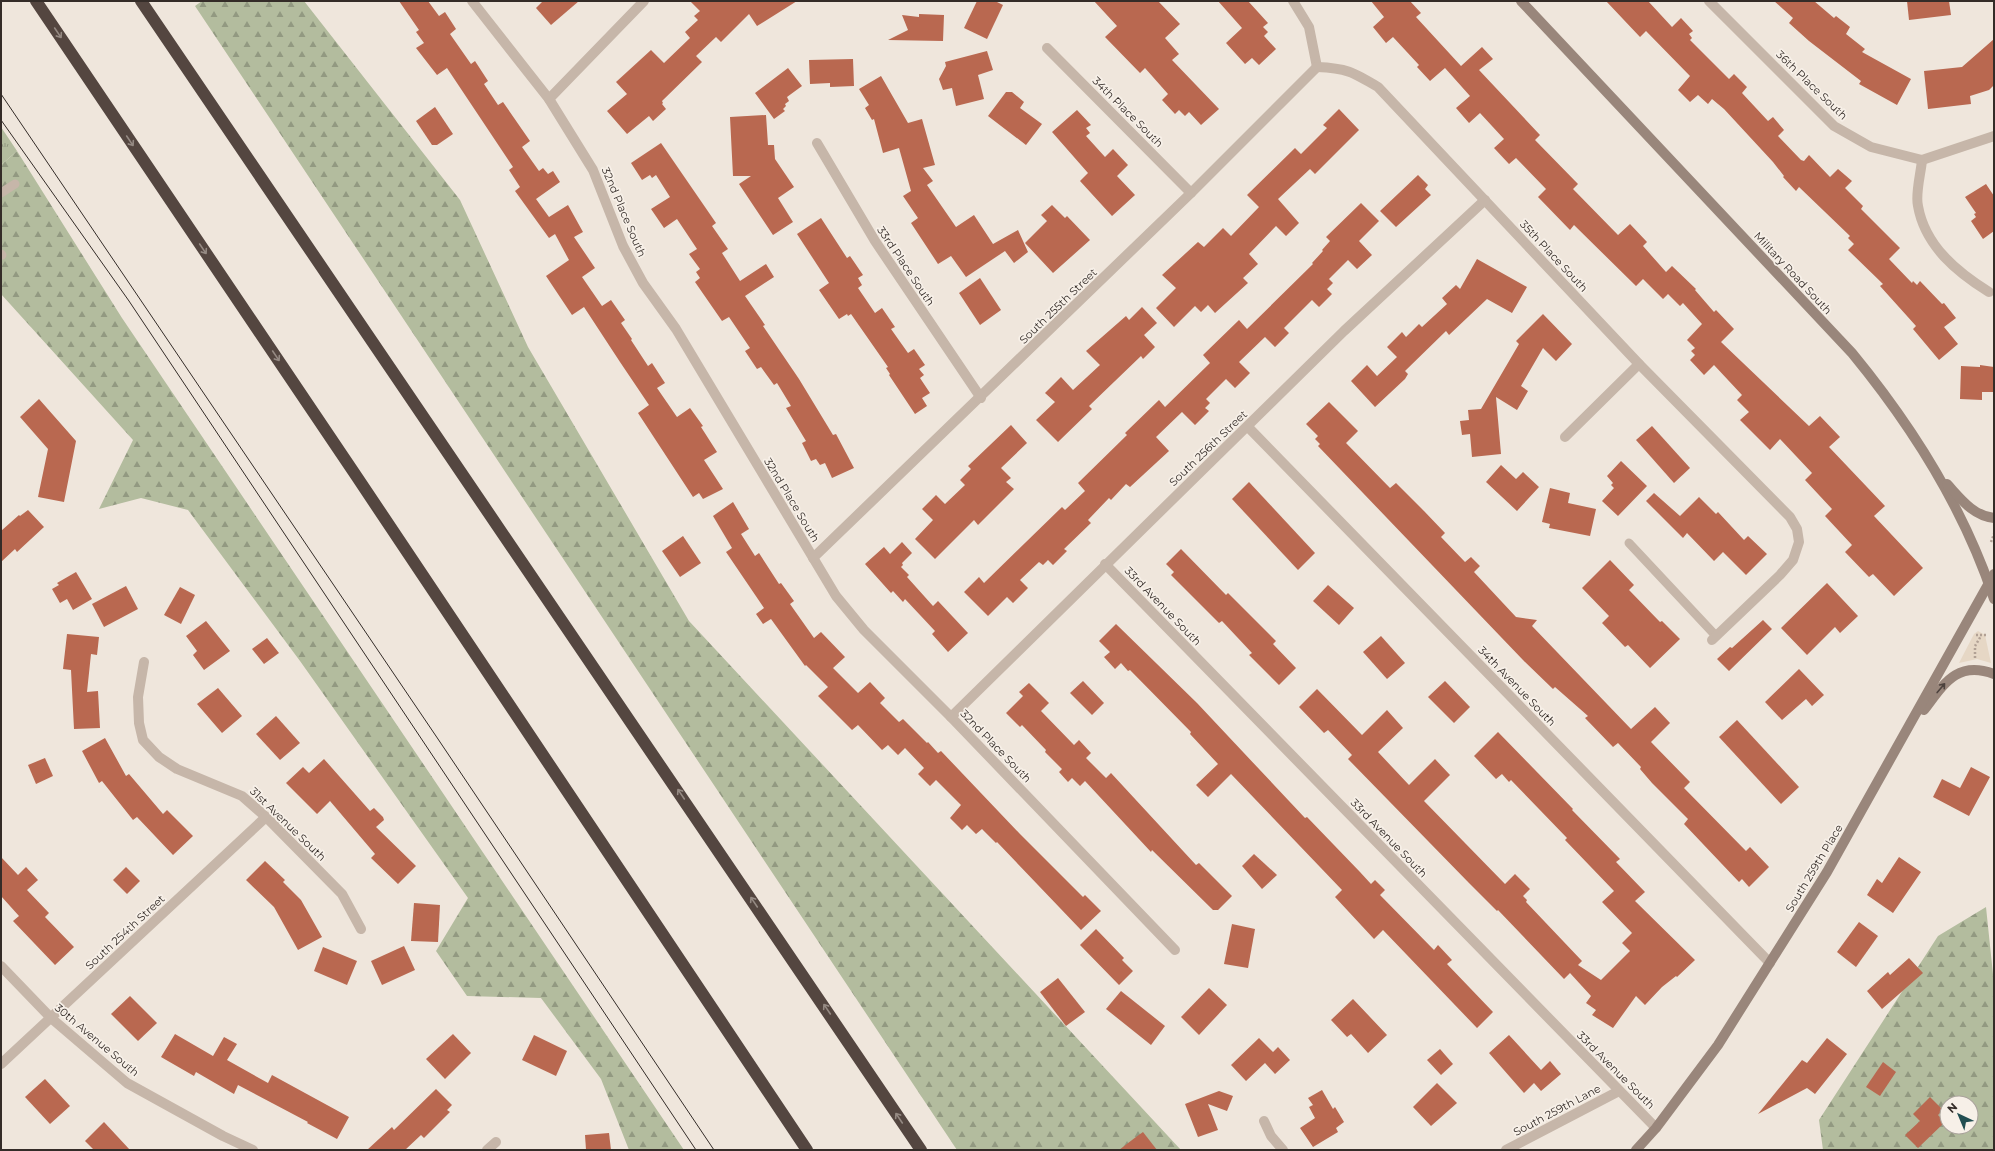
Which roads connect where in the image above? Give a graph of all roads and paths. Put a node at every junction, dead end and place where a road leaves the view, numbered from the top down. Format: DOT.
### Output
graph roads {
  1 [pos="36,1"];
  2 [pos="141,1"];
  3 [pos="472,1"];
  4 [pos="644,1"];
  5 [pos="1293,1"];
  6 [pos="1521,1"];
  7 [pos="1709,1"];
  8 [pos="1047,48"];
  9 [pos="1317,66"];
  10 [pos="548,99"];
  11 [pos="1994,136"];
  12 [pos="817,144"];
  13 [pos="1922,160"];
  14 [pos="15,184"];
  15 [pos="1,193"];
  16 [pos="1191,193"];
  17 [pos="1485,200"];
  18 [pos="1989,292"];
  19 [pos="1639,364"];
  20 [pos="981,398"];
  21 [pos="1248,427"];
  22 [pos="1565,437"];
  23 [pos="1936,472"];
  24 [pos="1994,518"];
  25 [pos="1994,534"];
  26 [pos="1993,538"];
  27 [pos="1991,542"];
  28 [pos="1629,543"];
  29 [pos="813,558"];
  30 [pos="1105,564"];
  31 [pos="1991,579"];
  32 [pos="1994,599"];
  33 [pos="1976,635"];
  34 [pos="1988,635"];
  35 [pos="1981,636"];
  36 [pos="1714,638"];
  37 [pos="1975,660"];
  38 [pos="144,662"];
  39 [pos="1994,674"];
  40 [pos="951,717"];
  41 [pos="1901,741"];
  42 [pos="266,817"];
  43 [pos="361,929"];
  44 [pos="1175,950"];
  45 [pos="1770,963"];
  46 [pos="1,966"];
  47 [pos="51,1018"];
  48 [pos="1,1064"];
  49 [pos="1619,1091"];
  50 [pos="1264,1121"];
  51 [pos="1656,1128"];
  52 [pos="496,1142"];
  53 [pos="253,1150"];
  54 [pos="487,1150"];
  55 [pos="807,1150"];
  56 [pos="921,1150"];
  57 [pos="1283,1150"];
  58 [pos="1506,1150"];
  59 [pos="1636,1150"];
  1 -- 55 [label="highway, one-way"];
  56 -- 2 [label="highway, one-way"];
  3 -- 10 [label="street, 32nd Place South"];
  4 -- 10 [label="street"];
  5 -- 9 [label="street"];
  6 -- 23 [label="main road, Military Road South"];
  7 -- 13 [label="street, 36th Place South"];
  8 -- 16 [label="street, 34th Place South"];
  9 -- 16 [label="street, South 255th Street"];
  9 -- 17 [label="street, 35th Place South"];
  10 -- 29 [label="street, 32nd Place South"];
  11 -- 13 [label="street"];
  12 -- 20 [label="street, 33rd Place South"];
  13 -- 18 [label="street"];
  14 -- 15 [label="lane"];
  16 -- 20 [label="street, South 255th Street"];
  17 -- 19 [label="street, 35th Place South"];
  17 -- 21 [label="street, South 256th Street"];
  19 -- 22 [label="street"];
  19 -- 36 [label="street, 35th Place South"];
  20 -- 29 [label="street, South 255th Street"];
  21 -- 30 [label="street, South 256th Street"];
  21 -- 45 [label="street, 34th Avenue South"];
  23 -- 24 [label="main road"];
  23 -- 31 [label="main road, Military Road South"];
  25 -- 26 [label="path"];
  26 -- 27 [label="path"];
  28 -- 36 [label="lane"];
  29 -- 40 [label="street, 32nd Place South"];
  30 -- 40 [label="street, South 256th Street"];
  30 -- 49 [label="street, 33rd Avenue South"];
  31 -- 32 [label="main road, Military Road South"];
  31 -- 41 [label="main road, South 259th Place"];
  33 -- 35 [label="path"];
  34 -- 35 [label="path"];
  35 -- 37 [label="path"];
  38 -- 42 [label="street, 31st Avenue South"];
  41 -- 39 [label="main road, one-way"];
  40 -- 44 [label="street, 32nd Place South"];
  41 -- 45 [label="main road, South 259th Place"];
  42 -- 43 [label="street, 31st Avenue South"];
  42 -- 47 [label="street, South 254th Street"];
  45 -- 51 [label="main road, South 259th Place"];
  46 -- 47 [label="street, 30th Avenue South"];
  47 -- 48 [label="street, South 254th Street"];
  47 -- 53 [label="street, 30th Avenue South"];
  49 -- 51 [label="street, 33rd Avenue South"];
  49 -- 58 [label="street, South 259th Lane"];
  50 -- 57 [label="street"];
  51 -- 59 [label="main road, South 259th Place"];
  52 -- 54 [label="street"];
}
